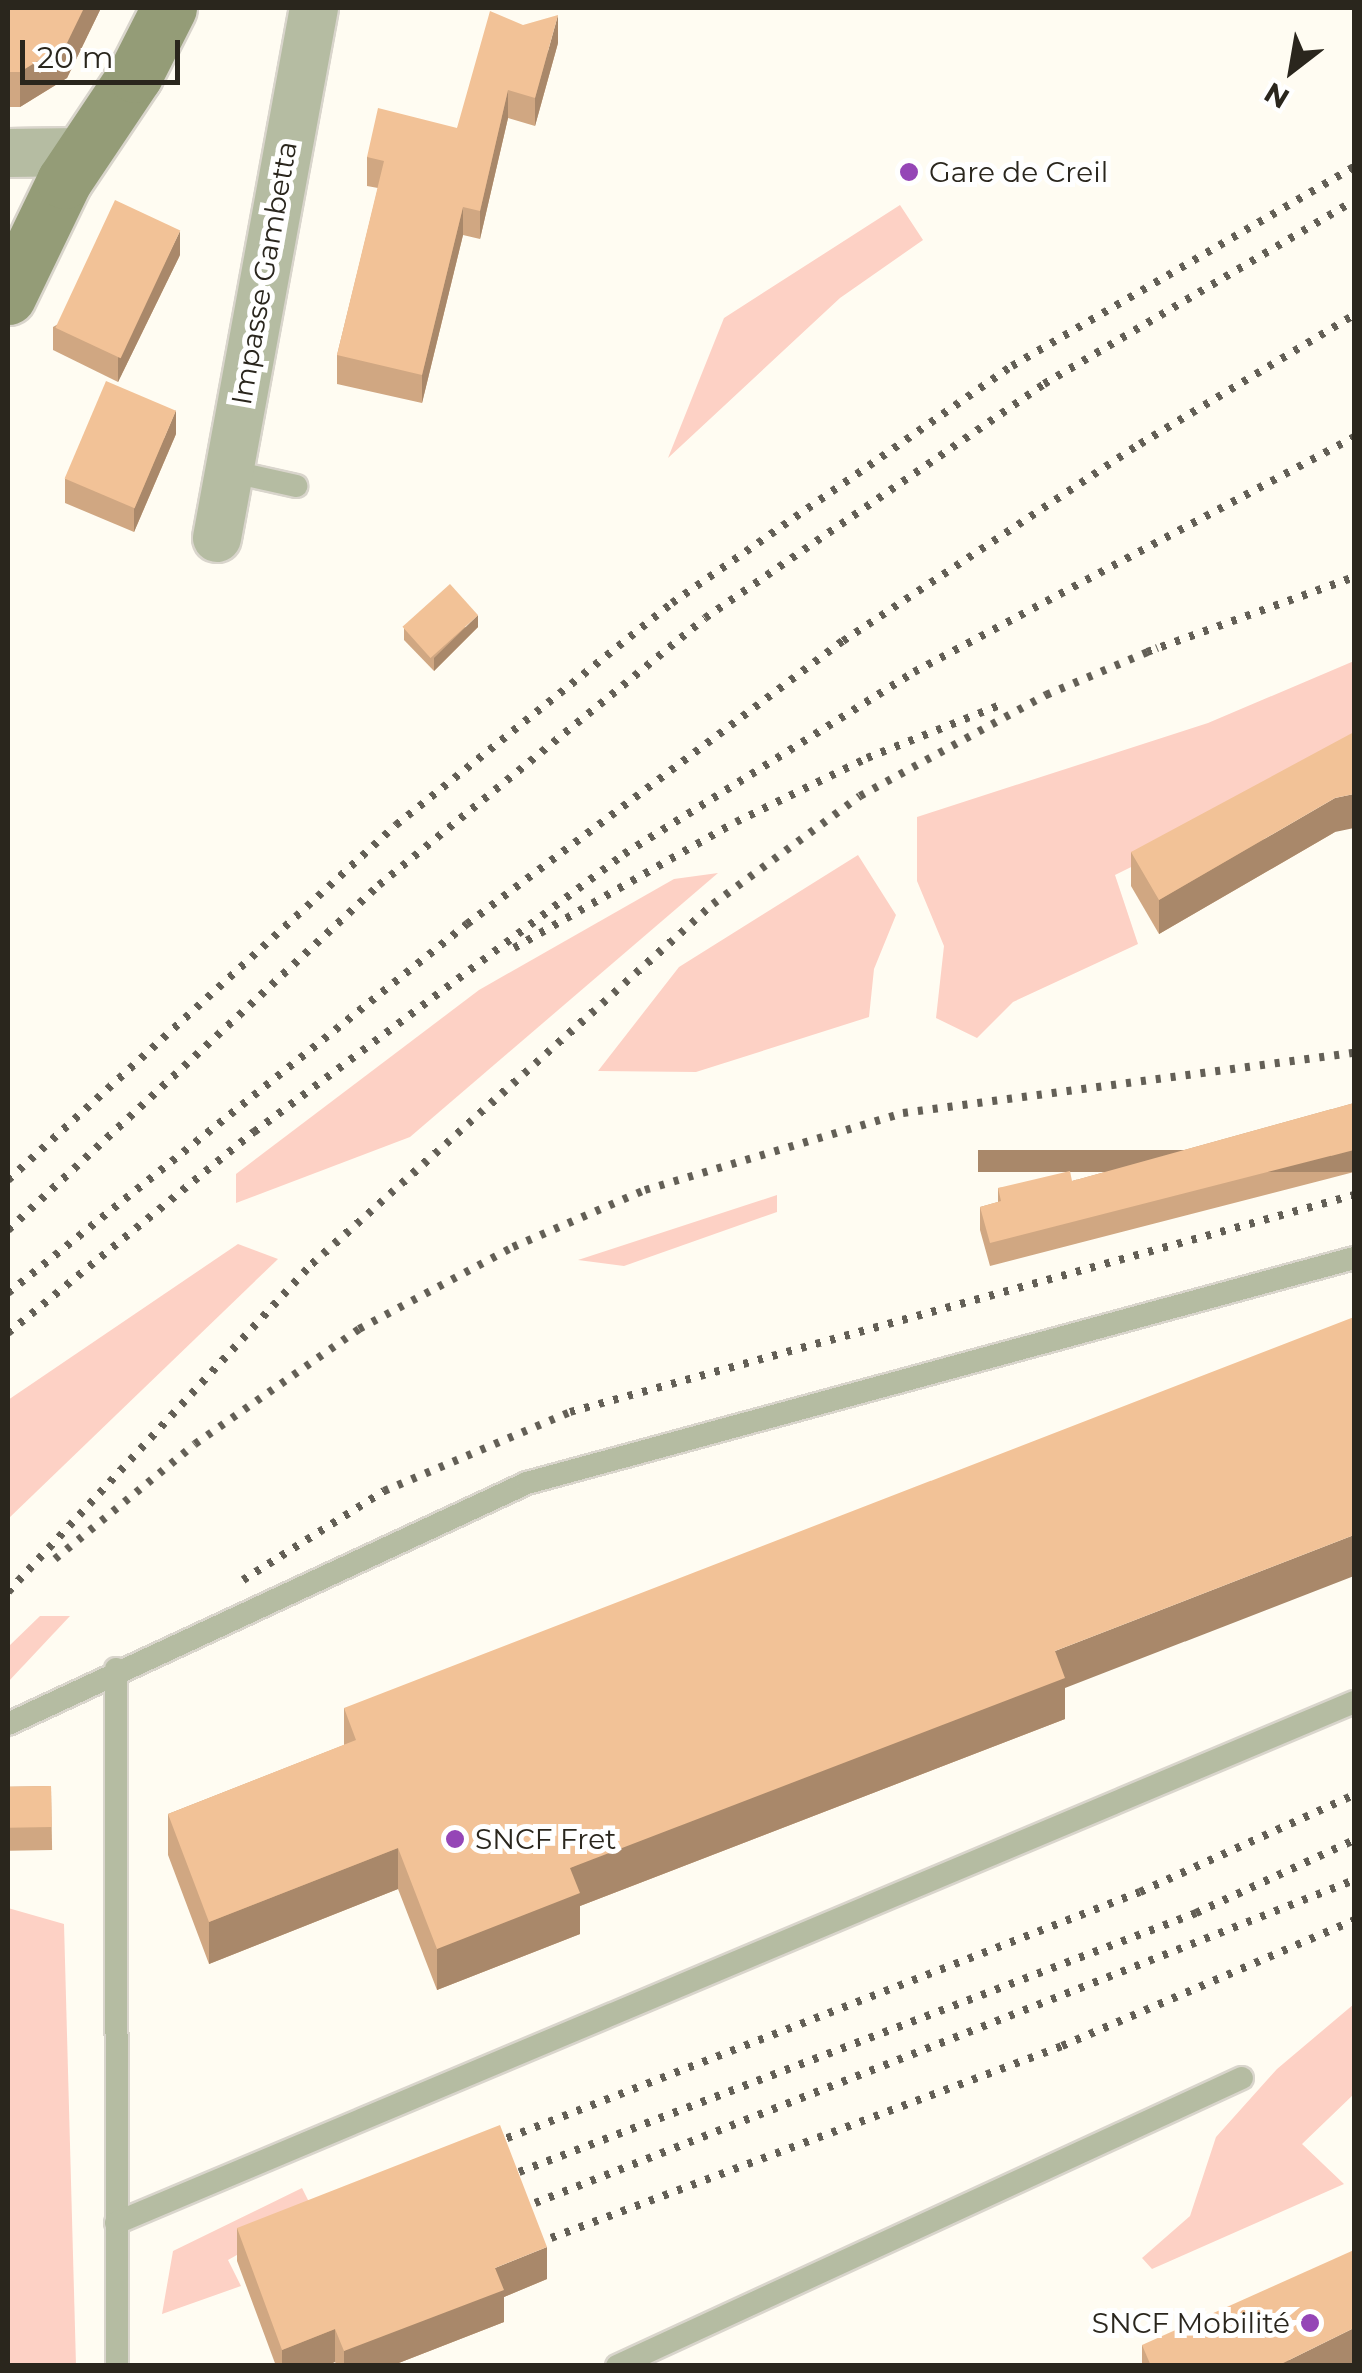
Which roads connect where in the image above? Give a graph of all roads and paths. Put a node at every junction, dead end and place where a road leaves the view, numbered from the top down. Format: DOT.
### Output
graph roads {
  1 [pos="169,8"];
  2 [pos="314,8"];
  3 [pos="82,152"];
  4 [pos="8,153"];
  5 [pos="8,298"];
  6 [pos="228,471"];
  7 [pos="296,486"];
  8 [pos="217,538"];
  9 [pos="1354,1258"];
  10 [pos="116,1669"];
  11 [pos="1354,1702"];
  12 [pos="8,1724"];
  13 [pos="1242,2078"];
  14 [pos="116,2223"];
  15 [pos="116,2366"];
  16 [pos="617,2366"];
  1 -- 3 [label="main road"];
  2 -- 6 [label="street, Impasse Gambetta"];
  3 -- 4 [label="street"];
  3 -- 5 [label="main road"];
  6 -- 7 [label="lane"];
  6 -- 8 [label="street, Impasse Gambetta"];
  9 -- 10 [label="lane"];
  10 -- 12 [label="lane"];
  10 -- 14 [label="lane"];
  11 -- 14 [label="lane"];
  13 -- 16 [label="lane"];
  14 -- 15 [label="lane"];
}
